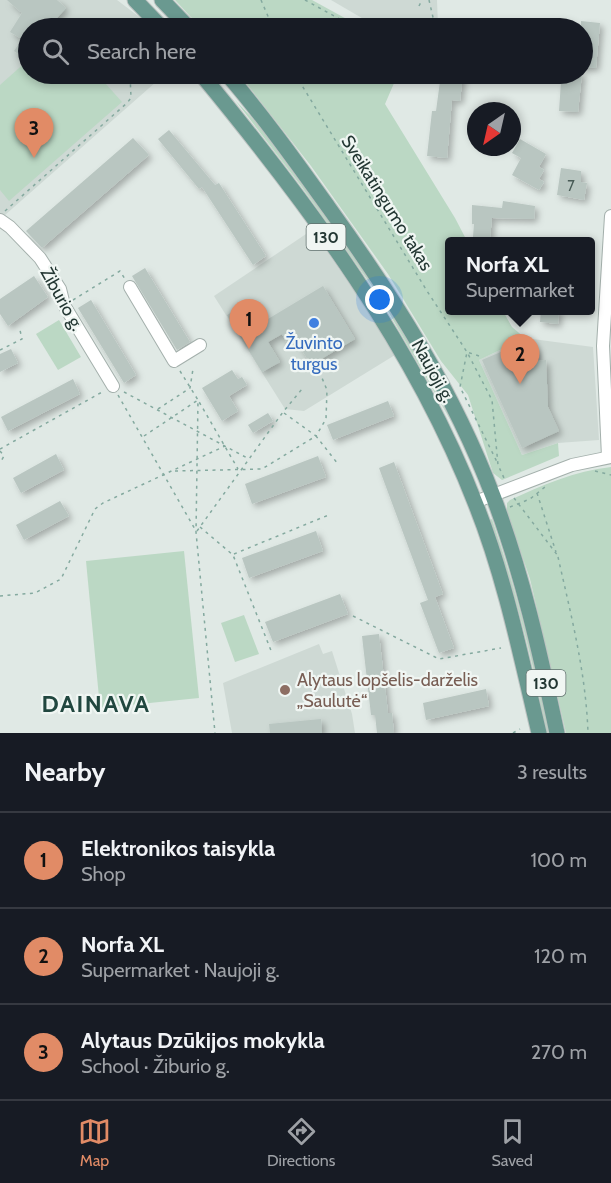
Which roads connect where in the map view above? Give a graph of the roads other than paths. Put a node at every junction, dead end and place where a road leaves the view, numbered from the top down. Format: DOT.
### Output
graph roads {
  1 [pos="135,0"];
  2 [pos="162,0"];
  3 [pos="152,18"];
  4 [pos="179,18"];
  5 [pos="209,84"];
  6 [pos="235,84"];
  7 [pos="611,216"];
  8 [pos="0,220"];
  9 [pos="130,287"];
  10 [pos="200,345"];
  11 [pos="113,386"];
  12 [pos="610,457"];
  13 [pos="493,495"];
  14 [pos="475,502"];
  15 [pos="539,733"];
  16 [pos="557,733"];
  1 -- 3 [label="main road"];
  2 -- 4 [label="main road"];
  5 -- 14 [label="main road, Naujoji g. / 130"];
  6 -- 13 [label="main road, Naujoji g. / 130"];
  7 -- 12 [label="street"];
  8 -- 11 [label="street, Žiburio g."];
  9 -- 10 [label="street"];
  12 -- 13 [label="street"];
  13 -- 14 [label="street"];
  13 -- 16 [label="main road, Naujoji g. / 130"];
  14 -- 15 [label="main road, Naujoji g. / 130"];
}
